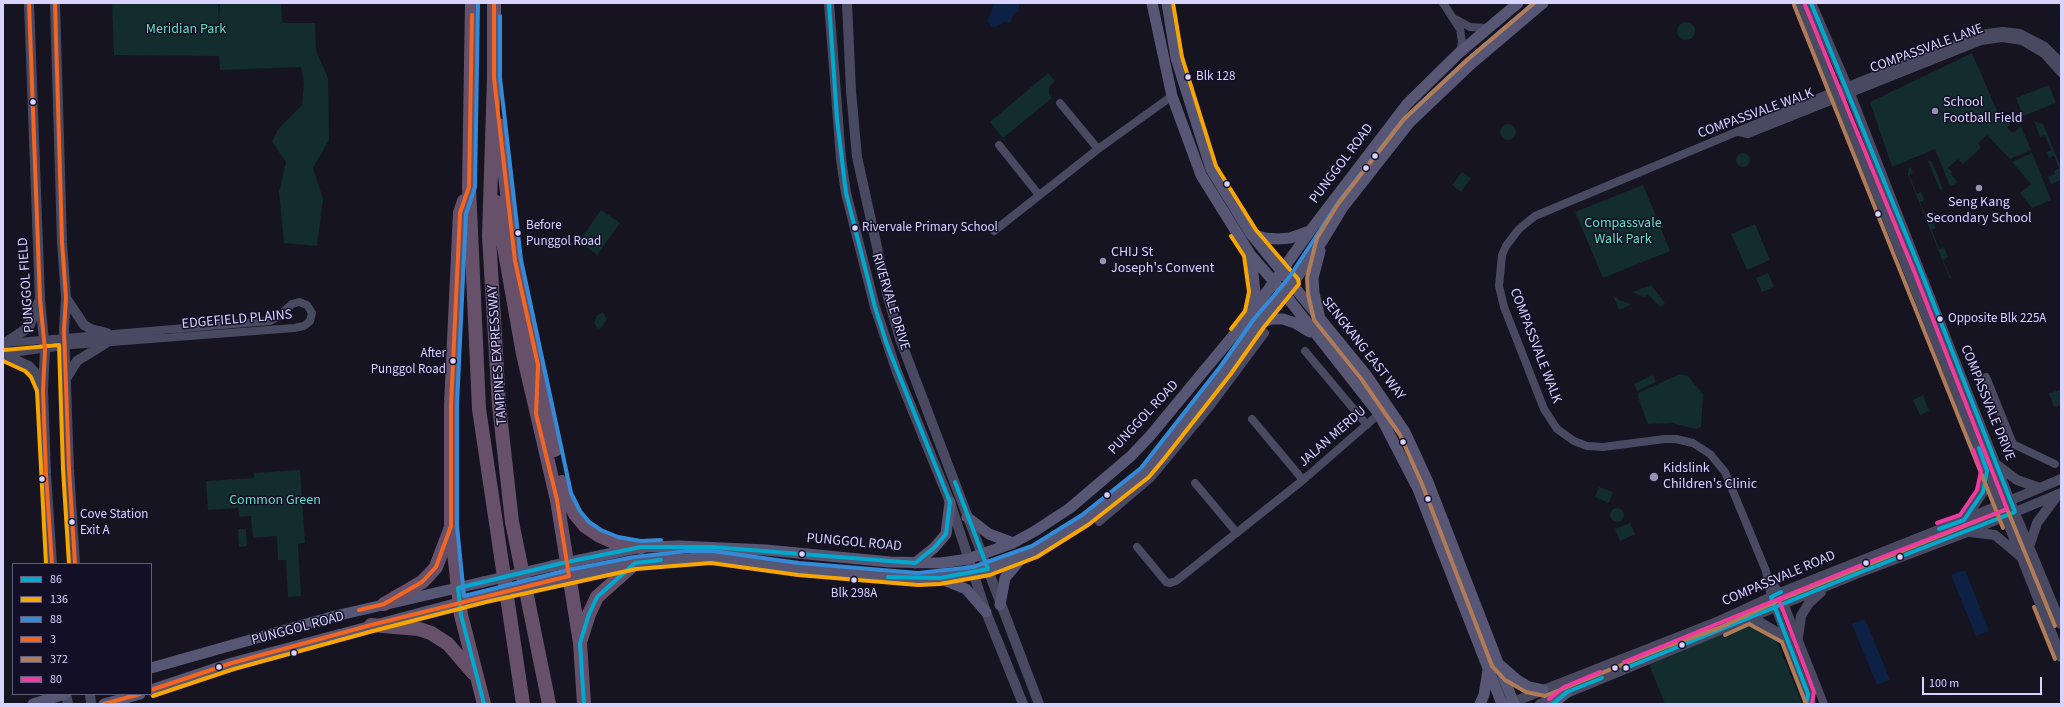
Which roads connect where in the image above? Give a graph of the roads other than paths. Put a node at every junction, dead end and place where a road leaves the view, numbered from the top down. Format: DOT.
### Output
graph roads {
  1 [pos="29,3"];
  2 [pos="55,3"];
  3 [pos="472,3"];
  4 [pos="494,3"];
  5 [pos="829,3"];
  6 [pos="847,3"];
  7 [pos="1152,3"];
  8 [pos="1167,3"];
  9 [pos="1443,3"];
  10 [pos="1518,3"];
  11 [pos="1543,3"];
  12 [pos="1800,3"];
  13 [pos="1811,3"];
  14 [pos="1453,17"];
  15 [pos="1488,28"];
  16 [pos="1459,53"];
  17 [pos="2061,62"];
  18 [pos="2061,73"];
  19 [pos="494,78"];
  20 [pos="1861,84"];
  21 [pos="1849,94"];
  22 [pos="1172,96"];
  23 [pos="1838,98"];
  24 [pos="1060,103"];
  25 [pos="999,145"];
  26 [pos="1098,149"];
  27 [pos="492,180"];
  28 [pos="469,187"];
  29 [pos="1039,195"];
  30 [pos="994,230"];
  31 [pos="1310,231"];
  32 [pos="1251,234"];
  33 [pos="1323,240"];
  34 [pos="1250,254"];
  35 [pos="1281,270"];
  36 [pos="1274,282"];
  37 [pos="1293,283"];
  38 [pos="1284,294"];
  39 [pos="66,298"];
  40 [pos="40,300"];
  41 [pos="1251,314"];
  42 [pos="1319,317"];
  43 [pos="1262,328"];
  44 [pos="1317,337"];
  45 [pos="106,338"];
  46 [pos="44,340"];
  47 [pos="65,342"];
  48 [pos="4,344"];
  49 [pos="45,350"];
  50 [pos="1305,351"];
  51 [pos="3,354"];
  52 [pos="538,365"];
  53 [pos="67,377"];
  54 [pos="1986,377"];
  55 [pos="43,390"];
  56 [pos="536,414"];
  57 [pos="1379,414"];
  58 [pos="1252,418"];
  59 [pos="1367,425"];
  60 [pos="544,440"];
  61 [pos="557,460"];
  62 [pos="1996,464"];
  63 [pos="2055,464"];
  64 [pos="1987,471"];
  65 [pos="2061,479"];
  66 [pos="1303,480"];
  67 [pos="1195,483"];
  68 [pos="2040,488"];
  69 [pos="2060,494"];
  70 [pos="950,502"];
  71 [pos="2005,503"];
  72 [pos="1103,512"];
  73 [pos="2010,514"];
  74 [pos="967,517"];
  75 [pos="1964,520"];
  76 [pos="1098,522"];
  77 [pos="451,526"];
  78 [pos="1967,532"];
  79 [pos="1237,533"];
  80 [pos="1013,543"];
  81 [pos="641,547"];
  82 [pos="1137,547"];
  83 [pos="2029,547"];
  84 [pos="1035,552"];
  85 [pos="981,554"];
  86 [pos="2021,557"];
  87 [pos="968,559"];
  88 [pos="636,562"];
  89 [pos="52,563"];
  90 [pos="75,563"];
  91 [pos="915,563"];
  92 [pos="568,569"];
  93 [pos="988,569"];
  94 [pos="974,573"];
  95 [pos="940,578"];
  96 [pos="1829,586"];
  97 [pos="458,588"];
  98 [pos="1775,595"];
  99 [pos="460,603"];
  100 [pos="384,604"];
  101 [pos="1000,605"];
  102 [pos="1780,605"];
  103 [pos="986,612"];
  104 [pos="1749,618"];
  105 [pos="2061,624"];
  106 [pos="371,625"];
  107 [pos="1792,638"];
  108 [pos="580,643"];
  109 [pos="2061,657"];
  110 [pos="1492,664"];
  111 [pos="152,668"];
  112 [pos="476,677"];
  113 [pos="152,690"];
  114 [pos="1543,690"];
  115 [pos="1567,692"];
  116 [pos="1808,694"];
  117 [pos="41,695"];
  118 [pos="63,695"];
  119 [pos="137,695"];
  120 [pos="1512,703"];
  121 [pos="30,704"];
  122 [pos="33,704"];
  123 [pos="104,704"];
  124 [pos="126,704"];
  125 [pos="484,704"];
  126 [pos="523,704"];
  127 [pos="549,704"];
  128 [pos="584,704"];
  129 [pos="1023,704"];
  130 [pos="1039,704"];
  131 [pos="1480,704"];
  132 [pos="1502,704"];
  133 [pos="1540,704"];
  134 [pos="1553,704"];
  135 [pos="1806,704"];
  136 [pos="1812,704"];
  137 [pos="1824,704"];
  1 -- 40 [label="street, PUNGGOL FIELD"];
  2 -- 39 [label="street"];
  3 -- 28 [label="highway, TAMPINES EXPRESSWAY"];
  4 -- 19 [label="highway, TAMPINES EXPRESSWAY"];
  5 -- 70 [label="street, RIVERVALE DRIVE"];
  6 -- 74 [label="street, RIVERVALE DRIVE"];
  7 -- 22 [label="main road, SENGKANG EAST WAY"];
  8 -- 32 [label="main road, SENGKANG EAST WAY"];
  9 -- 14 [label="street"];
  10 -- 15 [label="main road, PUNGGOL ROAD"];
  11 -- 33 [label="main road, PUNGGOL ROAD"];
  12 -- 23 [label="street, COMPASSVALE DRIVE"];
  13 -- 21 [label="street, COMPASSVALE DRIVE"];
  14 -- 15 [label="street"];
  14 -- 16 [label="street"];
  15 -- 16 [label="main road, PUNGGOL ROAD"];
  16 -- 31 [label="main road, PUNGGOL ROAD"];
  17 -- 20 [label="street, COMPASSVALE LANE"];
  18 -- 20 [label="street, COMPASSVALE LANE"];
  19 -- 27 [label="highway, TAMPINES EXPRESSWAY"];
  19 -- 52 [label="highway"];
  20 -- 21 [label="street, COMPASSVALE WALK"];
  21 -- 23 [label="street, COMPASSVALE WALK"];
  21 -- 62 [label="street, COMPASSVALE DRIVE"];
  22 -- 26 [label="street"];
  22 -- 34 [label="main road, SENGKANG EAST WAY"];
  23 -- 64 [label="street, COMPASSVALE DRIVE"];
  23 -- 98 [label="street, COMPASSVALE WALK"];
  24 -- 26 [label="street"];
  25 -- 29 [label="street"];
  26 -- 29 [label="street"];
  27 -- 56 [label="highway"];
  27 -- 127 [label="highway, TAMPINES EXPRESSWAY"];
  28 -- 77 [label="highway"];
  28 -- 126 [label="highway, TAMPINES EXPRESSWAY"];
  29 -- 30 [label="street"];
  31 -- 32 [label="main road"];
  31 -- 35 [label="main road, PUNGGOL ROAD"];
  32 -- 35 [label="main road, SENGKANG EAST WAY"];
  33 -- 37 [label="main road, PUNGGOL ROAD"];
  33 -- 42 [label="main road"];
  34 -- 36 [label="main road, SENGKANG EAST WAY"];
  34 -- 41 [label="main road"];
  35 -- 36 [label="main road, PUNGGOL ROAD"];
  35 -- 37 [label="main road, SENGKANG EAST WAY"];
  36 -- 38 [label="main road, SENGKANG EAST WAY"];
  36 -- 41 [label="main road, PUNGGOL ROAD"];
  37 -- 38 [label="main road, PUNGGOL ROAD"];
  37 -- 42 [label="main road, SENGKANG EAST WAY"];
  38 -- 43 [label="main road, PUNGGOL ROAD"];
  38 -- 44 [label="main road, SENGKANG EAST WAY"];
  39 -- 45 [label="street"];
  39 -- 47 [label="street"];
  40 -- 46 [label="street, PUNGGOL FIELD"];
  40 -- 48 [label="street"];
  41 -- 80 [label="main road, PUNGGOL ROAD"];
  42 -- 110 [label="main road, SENGKANG EAST WAY"];
  43 -- 44 [label="main road"];
  43 -- 72 [label="main road, PUNGGOL ROAD"];
  44 -- 57 [label="main road, SENGKANG EAST WAY"];
  45 -- 45 [label="street, EDGEFIELD PLAINS"];
  45 -- 47 [label="street, EDGEFIELD PLAINS"];
  45 -- 53 [label="street"];
  46 -- 47 [label="street, EDGEFIELD PLAINS"];
  46 -- 48 [label="street, EDGEFIELD PLAINS"];
  46 -- 49 [label="street, PUNGGOL FIELD"];
  47 -- 49 [label="street, EDGEFIELD PLAINS"];
  47 -- 53 [label="street"];
  49 -- 51 [label="street, EDGEFIELD PLAINS"];
  49 -- 55 [label="street, PUNGGOL FIELD"];
  50 -- 59 [label="street"];
  51 -- 55 [label="street"];
  52 -- 56 [label="highway"];
  52 -- 61 [label="highway"];
  53 -- 90 [label="street"];
  54 -- 63 [label="street"];
  55 -- 89 [label="street, PUNGGOL FIELD"];
  56 -- 60 [label="highway"];
  57 -- 59 [label="street, JALAN MERDU"];
  57 -- 110 [label="main road, SENGKANG EAST WAY"];
  58 -- 66 [label="street, JALAN MERDU"];
  59 -- 66 [label="street, JALAN MERDU"];
  60 -- 61 [label="highway"];
  60 -- 92 [label="highway"];
  61 -- 81 [label="highway"];
  62 -- 68 [label="street"];
  62 -- 71 [label="street, COMPASSVALE DRIVE"];
  64 -- 71 [label="street, COMPASSVALE DRIVE"];
  64 -- 75 [label="street"];
  65 -- 68 [label="street, COMPASSVALE ROAD"];
  66 -- 79 [label="street, JALAN MERDU"];
  67 -- 79 [label="street"];
  68 -- 71 [label="street, COMPASSVALE ROAD"];
  69 -- 73 [label="street, COMPASSVALE ROAD"];
  69 -- 83 [label="street"];
  70 -- 87 [label="street, RIVERVALE DRIVE"];
  70 -- 91 [label="main road"];
  71 -- 73 [label="street, COMPASSVALE DRIVE"];
  71 -- 75 [label="street, COMPASSVALE ROAD"];
  72 -- 76 [label="street"];
  72 -- 84 [label="main road, PUNGGOL ROAD"];
  73 -- 78 [label="street, COMPASSVALE ROAD"];
  73 -- 83 [label="street, COMPASSVALE DRIVE"];
  73 -- 86 [label="street, COMPASSVALE DRIVE"];
  74 -- 80 [label="main road"];
  74 -- 85 [label="street, RIVERVALE DRIVE"];
  75 -- 98 [label="street, COMPASSVALE ROAD"];
  77 -- 97 [label="highway"];
  77 -- 100 [label="highway"];
  78 -- 86 [label="street"];
  78 -- 96 [label="street, COMPASSVALE ROAD"];
  79 -- 82 [label="street, JALAN MERDU"];
  80 -- 85 [label="main road, PUNGGOL ROAD"];
  81 -- 91 [label="main road, PUNGGOL ROAD"];
  81 -- 92 [label="main road, PUNGGOL ROAD"];
  83 -- 105 [label="street, COMPASSVALE DRIVE"];
  84 -- 93 [label="main road, PUNGGOL ROAD"];
  84 -- 101 [label="main road"];
  85 -- 87 [label="main road, PUNGGOL ROAD"];
  85 -- 93 [label="street, RIVERVALE DRIVE"];
  86 -- 109 [label="street, COMPASSVALE DRIVE"];
  87 -- 91 [label="main road, PUNGGOL ROAD"];
  87 -- 94 [label="street, RIVERVALE DRIVE"];
  88 -- 92 [label="main road, PUNGGOL ROAD"];
  88 -- 95 [label="main road, PUNGGOL ROAD"];
  88 -- 108 [label="highway"];
  92 -- 97 [label="main road, PUNGGOL ROAD, bridge"];
  92 -- 99 [label="main road, PUNGGOL ROAD, bridge"];
  92 -- 108 [label="highway"];
  93 -- 94 [label="main road, PUNGGOL ROAD"];
  93 -- 101 [label="street, RIVERVALE DRIVE"];
  94 -- 95 [label="main road, PUNGGOL ROAD"];
  94 -- 103 [label="street, RIVERVALE DRIVE"];
  95 -- 103 [label="main road"];
  96 -- 102 [label="street, COMPASSVALE ROAD"];
  96 -- 107 [label="street"];
  97 -- 99 [label="highway"];
  97 -- 100 [label="main road, PUNGGOL ROAD"];
  98 -- 102 [label="street, COMPASSVALE WALK"];
  98 -- 114 [label="street, COMPASSVALE ROAD"];
  99 -- 106 [label="main road, PUNGGOL ROAD"];
  99 -- 112 [label="highway"];
  100 -- 111 [label="main road, PUNGGOL ROAD"];
  101 -- 130 [label="street, RIVERVALE DRIVE"];
  102 -- 104 [label="street, COMPASSVALE ROAD"];
  102 -- 107 [label="street, COMPASSVALE WALK"];
  103 -- 129 [label="street, RIVERVALE DRIVE"];
  104 -- 107 [label="street"];
  104 -- 115 [label="street, COMPASSVALE ROAD"];
  106 -- 112 [label="highway"];
  106 -- 113 [label="main road, PUNGGOL ROAD"];
  107 -- 116 [label="street"];
  107 -- 137 [label="street"];
  108 -- 128 [label="highway"];
  110 -- 114 [label="main road"];
  110 -- 120 [label="main road, SENGKANG EAST WAY"];
  110 -- 131 [label="main road"];
  110 -- 132 [label="main road, SENGKANG EAST WAY"];
  112 -- 125 [label="highway"];
  114 -- 120 [label="street, COMPASSVALE ROAD"];
  115 -- 133 [label="street, COMPASSVALE ROAD"];
  115 -- 134 [label="main road"];
  116 -- 135 [label="street"];
  116 -- 136 [label="street"];
  117 -- 121 [label="main road"];
  118 -- 122 [label="main road"];
  119 -- 123 [label="main road"];
  119 -- 124 [label="main road"];
}
